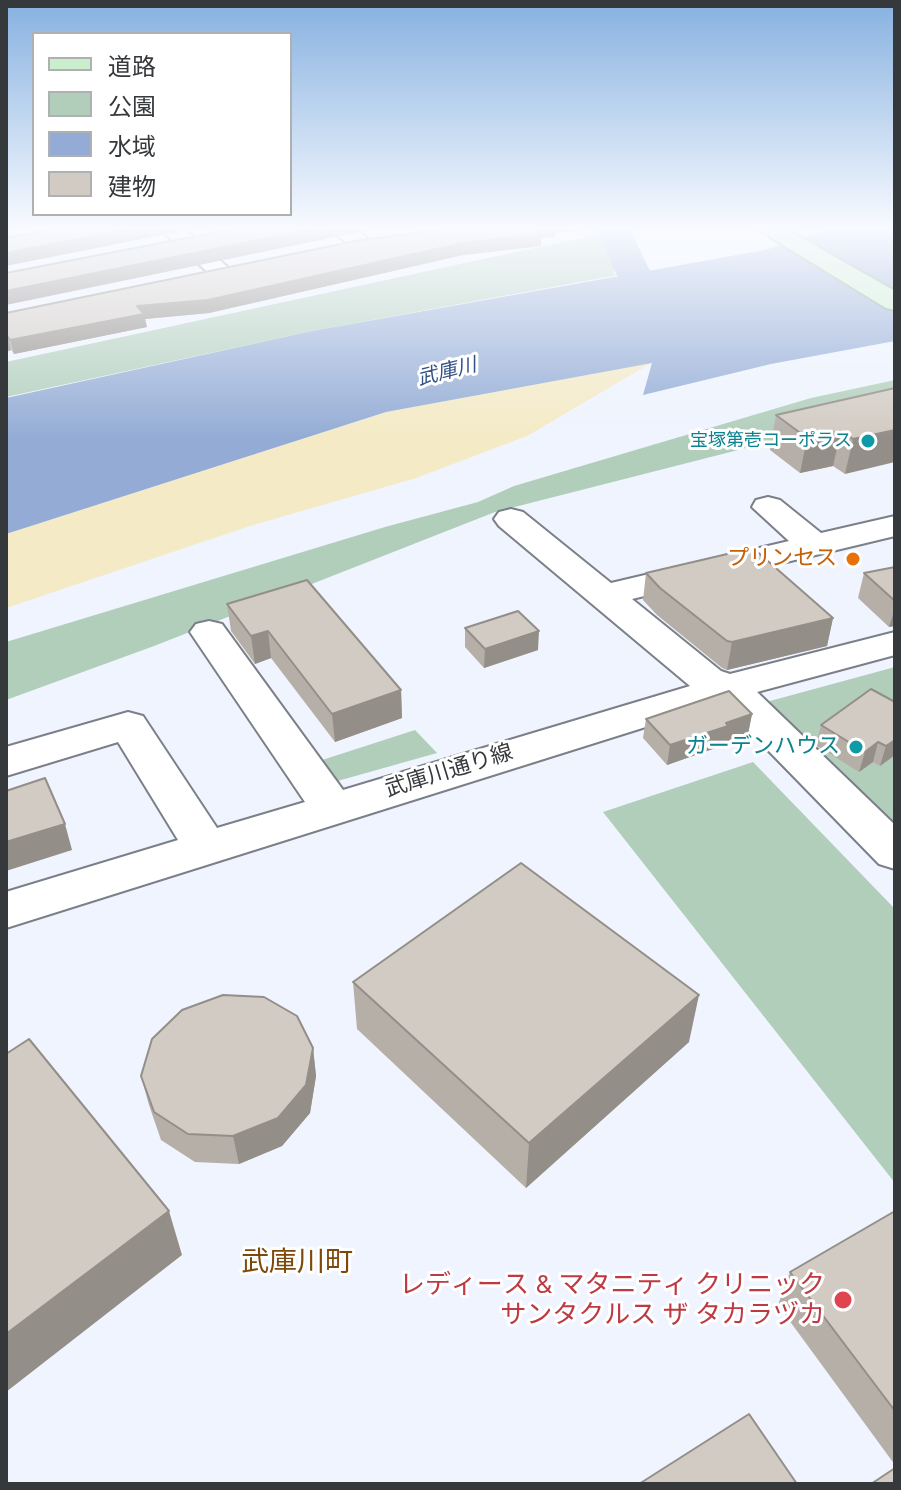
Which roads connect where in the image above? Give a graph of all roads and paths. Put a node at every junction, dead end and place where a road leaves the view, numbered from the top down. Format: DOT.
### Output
graph roads {
  1 [pos="768,507"];
  2 [pos="511,519"];
  3 [pos="895,526"];
  4 [pos="815,545"];
  5 [pos="605,595"];
  6 [pos="209,632"];
  7 [pos="895,643"];
  8 [pos="729,687"];
  9 [pos="6,762"];
  10 [pos="331,807"];
  11 [pos="206,847"];
  12 [pos="895,852"];
  13 [pos="6,910"];
  1 -- 4 [label="street"];
  2 -- 5 [label="street"];
  3 -- 4 [label="street"];
  4 -- 5 [label="street"];
  5 -- 8 [label="street"];
  6 -- 10 [label="street"];
  7 -- 8 [label="street, 武庫川通り線"];
  8 -- 10 [label="street, 武庫川通り線"];
  8 -- 12 [label="street"];
  9 -- 11 [label="street"];
  10 -- 11 [label="street, 武庫川通り線"];
  11 -- 13 [label="street, 武庫川通り線"];
}
